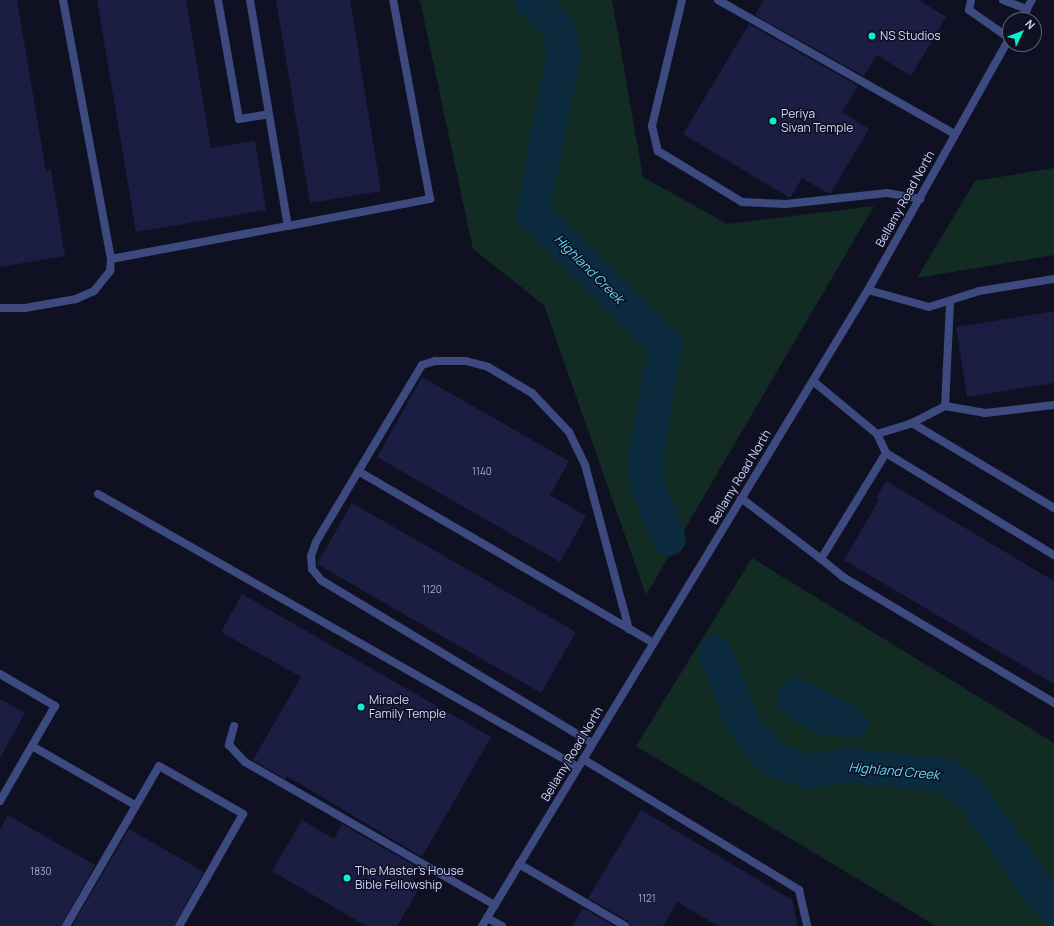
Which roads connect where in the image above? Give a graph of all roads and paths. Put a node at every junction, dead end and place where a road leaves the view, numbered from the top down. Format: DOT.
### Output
graph roads {
  1 [pos="63,0"];
  2 [pos="218,0"];
  3 [pos="250,0"];
  4 [pos="393,0"];
  5 [pos="682,0"];
  6 [pos="718,0"];
  7 [pos="971,0"];
  8 [pos="1002,0"];
  9 [pos="1032,0"];
  10 [pos="1027,9"];
  11 [pos="1025,12"];
  12 [pos="1002,32"];
  13 [pos="1002,51"];
  14 [pos="269,114"];
  15 [pos="955,134"];
  16 [pos="920,199"];
  17 [pos="288,226"];
  18 [pos="111,259"];
  19 [pos="1054,280"];
  20 [pos="868,290"];
  21 [pos="950,303"];
  22 [pos="0,308"];
  23 [pos="812,381"];
  24 [pos="945,406"];
  25 [pos="1054,406"];
  26 [pos="912,423"];
  27 [pos="877,434"];
  28 [pos="886,453"];
  29 [pos="358,471"];
  30 [pos="98,494"];
  31 [pos="741,498"];
  32 [pos="1054,508"];
  33 [pos="1054,555"];
  34 [pos="821,559"];
  35 [pos="629,628"];
  36 [pos="654,643"];
  37 [pos="0,674"];
  38 [pos="1054,703"];
  39 [pos="234,726"];
  40 [pos="592,743"];
  41 [pos="32,746"];
  42 [pos="583,759"];
  43 [pos="578,767"];
  44 [pos="0,801"];
  45 [pos="135,805"];
  46 [pos="519,864"];
  47 [pos="495,905"];
  48 [pos="487,918"];
  49 [pos="66,926"];
  50 [pos="179,926"];
  51 [pos="482,926"];
  52 [pos="502,926"];
  53 [pos="625,926"];
  54 [pos="807,926"];
  1 -- 18 [label="street"];
  2 -- 14 [label="street"];
  3 -- 14 [label="street"];
  4 -- 17 [label="street"];
  5 -- 16 [label="street"];
  6 -- 15 [label="street"];
  7 -- 12 [label="street"];
  8 -- 10 [label="street"];
  9 -- 10 [label="street"];
  10 -- 11 [label="street"];
  13 -- 15 [label="street, Bellamy Road North"];
  14 -- 17 [label="street"];
  15 -- 16 [label="street, Bellamy Road North"];
  16 -- 20 [label="street, Bellamy Road North"];
  17 -- 18 [label="street"];
  18 -- 22 [label="street"];
  19 -- 21 [label="street"];
  20 -- 21 [label="street"];
  20 -- 23 [label="street, Bellamy Road North"];
  21 -- 24 [label="street"];
  23 -- 27 [label="street"];
  23 -- 31 [label="street, Bellamy Road North"];
  24 -- 25 [label="street"];
  24 -- 26 [label="street"];
  26 -- 27 [label="street"];
  26 -- 32 [label="street"];
  27 -- 28 [label="street"];
  28 -- 33 [label="street"];
  28 -- 34 [label="street"];
  29 -- 35 [label="street"];
  29 -- 35 [label="street"];
  29 -- 40 [label="street"];
  30 -- 43 [label="street"];
  31 -- 34 [label="street"];
  31 -- 36 [label="street, Bellamy Road North"];
  34 -- 38 [label="street"];
  35 -- 36 [label="street"];
  36 -- 40 [label="street, Bellamy Road North"];
  37 -- 41 [label="street"];
  39 -- 47 [label="street"];
  40 -- 42 [label="street, Bellamy Road North"];
  41 -- 44 [label="street"];
  41 -- 45 [label="street"];
  42 -- 43 [label="street, Bellamy Road North"];
  42 -- 54 [label="street"];
  43 -- 46 [label="street, Bellamy Road North"];
  45 -- 49 [label="street"];
  45 -- 50 [label="street"];
  46 -- 47 [label="street, Bellamy Road North"];
  46 -- 53 [label="street"];
  47 -- 48 [label="street, Bellamy Road North"];
  48 -- 51 [label="street, Bellamy Road North"];
  48 -- 52 [label="street"];
}
